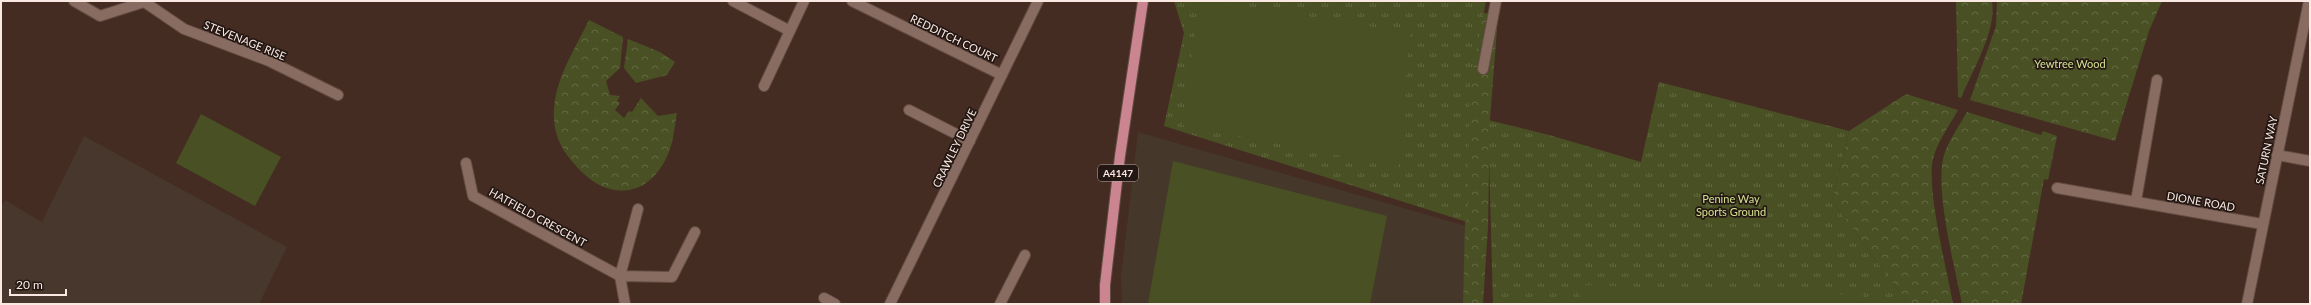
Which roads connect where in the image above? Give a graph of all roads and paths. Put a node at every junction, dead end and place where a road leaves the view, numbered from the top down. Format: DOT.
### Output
graph roads {
  1 [pos="74,1"];
  2 [pos="733,1"];
  3 [pos="804,1"];
  4 [pos="852,1"];
  5 [pos="1038,1"];
  6 [pos="1143,1"];
  7 [pos="1496,1"];
  8 [pos="2309,1"];
  9 [pos="145,2"];
  10 [pos="790,31"];
  11 [pos="1483,69"];
  12 [pos="1002,75"];
  13 [pos="2157,80"];
  14 [pos="764,86"];
  15 [pos="338,95"];
  16 [pos="909,110"];
  17 [pos="970,141"];
  18 [pos="2277,155"];
  19 [pos="2310,161"];
  20 [pos="466,163"];
  21 [pos="2057,188"];
  22 [pos="2136,201"];
  23 [pos="638,209"];
  24 [pos="2262,224"];
  25 [pos="695,232"];
  26 [pos="1025,255"];
  27 [pos="620,276"];
  28 [pos="824,298"];
  29 [pos="625,304"];
  30 [pos="835,304"];
  31 [pos="890,304"];
  32 [pos="1000,304"];
  33 [pos="1105,304"];
  34 [pos="2247,304"];
  1 -- 9 [label="street, STEVENAGE RISE"];
  2 -- 10 [label="street"];
  3 -- 10 [label="street"];
  4 -- 12 [label="street, REDDITCH COURT"];
  5 -- 12 [label="street, CRAWLEY DRIVE"];
  6 -- 33 [label="main road, A4147"];
  7 -- 11 [label="street"];
  8 -- 18 [label="street, SATURN WAY"];
  9 -- 15 [label="street, STEVENAGE RISE"];
  10 -- 14 [label="street"];
  12 -- 17 [label="street, CRAWLEY DRIVE"];
  13 -- 22 [label="street"];
  16 -- 17 [label="street"];
  17 -- 31 [label="street, CRAWLEY DRIVE"];
  18 -- 19 [label="street"];
  18 -- 24 [label="street, SATURN WAY"];
  20 -- 27 [label="street, HATFIELD CRESCENT"];
  21 -- 22 [label="street, DIONE ROAD"];
  22 -- 24 [label="street, DIONE ROAD"];
  23 -- 27 [label="street"];
  24 -- 34 [label="street, SATURN WAY"];
  25 -- 27 [label="street, HATFIELD CRESCENT"];
  26 -- 32 [label="street"];
  27 -- 29 [label="street"];
  28 -- 30 [label="street"];
}
